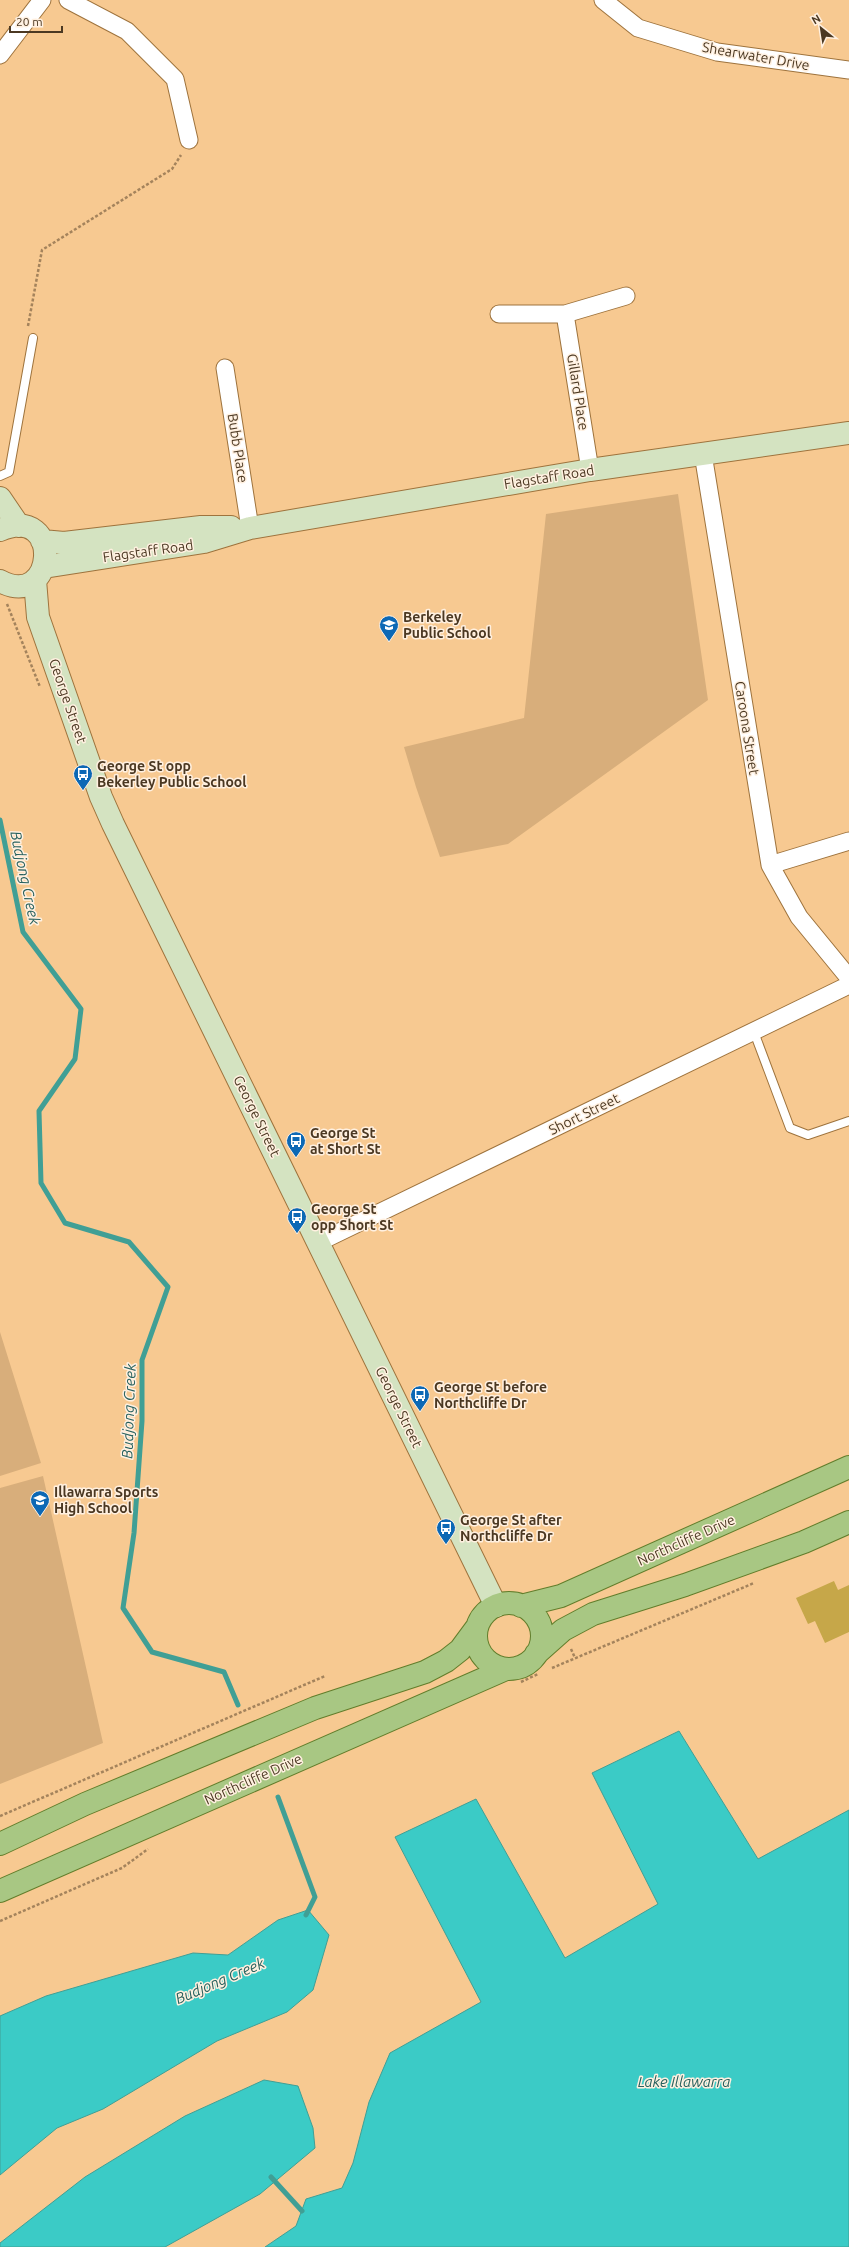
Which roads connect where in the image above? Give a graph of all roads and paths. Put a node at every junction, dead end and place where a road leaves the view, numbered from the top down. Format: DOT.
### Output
graph roads {
  1 [pos="42,0"];
  2 [pos="68,0"];
  3 [pos="603,0"];
  4 [pos="0,55"];
  5 [pos="849,70"];
  6 [pos="189,140"];
  7 [pos="626,296"];
  8 [pos="499,314"];
  9 [pos="565,314"];
  10 [pos="33,338"];
  11 [pos="225,368"];
  12 [pos="849,433"];
  13 [pos="703,454"];
  14 [pos="590,470"];
  15 [pos="0,476"];
  16 [pos="0,498"];
  17 [pos="250,528"];
  18 [pos="5,529"];
  19 [pos="42,541"];
  20 [pos="39,573"];
  21 [pos="6,590"];
  22 [pos="38,617"];
  23 [pos="42,692"];
  24 [pos="849,841"];
  25 [pos="770,865"];
  26 [pos="849,978"];
  27 [pos="849,985"];
  28 [pos="754,1032"];
  29 [pos="849,1121"];
  30 [pos="319,1242"];
  31 [pos="849,1467"];
  32 [pos="849,1522"];
  33 [pos="756,1582"];
  34 [pos="496,1606"];
  35 [pos="521,1606"];
  36 [pos="477,1627"];
  37 [pos="543,1661"];
  38 [pos="506,1668"];
  39 [pos="324,1676"];
  40 [pos="0,1816"];
  41 [pos="0,1844"];
  42 [pos="0,1891"];
  1 -- 4 [label="street"];
  2 -- 6 [label="street"];
  3 -- 5 [label="street, Shearwater Drive"];
  6 -- 10 [label="path"];
  7 -- 9 [label="street"];
  8 -- 9 [label="street"];
  9 -- 14 [label="street, Gillard Place"];
  10 -- 15 [label="lane"];
  11 -- 17 [label="street, Bubb Place"];
  12 -- 13 [label="main road, Flagstaff Road"];
  13 -- 14 [label="main road, Flagstaff Road"];
  13 -- 25 [label="street, Caroona Street"];
  14 -- 17 [label="main road, Flagstaff Road"];
  16 -- 18 [label="main road"];
  17 -- 19 [label="main road, Flagstaff Road"];
  17 -- 20 [label="main road, Flagstaff Road"];
  18 -- 19 [label="main road"];
  19 -- 20 [label="main road, George Street"];
  20 -- 21 [label="main road, Flagstaff Road"];
  20 -- 22 [label="main road, George Street"];
  21 -- 22 [label="main road, George Street"];
  21 -- 23 [label="path"];
  22 -- 30 [label="main road, George Street"];
  24 -- 25 [label="street"];
  25 -- 26 [label="street, Caroona Street"];
  27 -- 28 [label="street, Short Street"];
  28 -- 29 [label="lane"];
  28 -- 30 [label="street, Short Street"];
  30 -- 34 [label="main road, George Street"];
  31 -- 35 [label="main road, Northcliffe Drive"];
  32 -- 37 [label="main road"];
  33 -- 37 [label="path"];
  34 -- 35 [label="main road"];
  34 -- 36 [label="main road"];
  35 -- 37 [label="main road"];
  36 -- 38 [label="main road"];
  36 -- 41 [label="main road"];
  37 -- 38 [label="main road"];
  38 -- 42 [label="main road, Northcliffe Drive"];
  39 -- 40 [label="path"];
}
